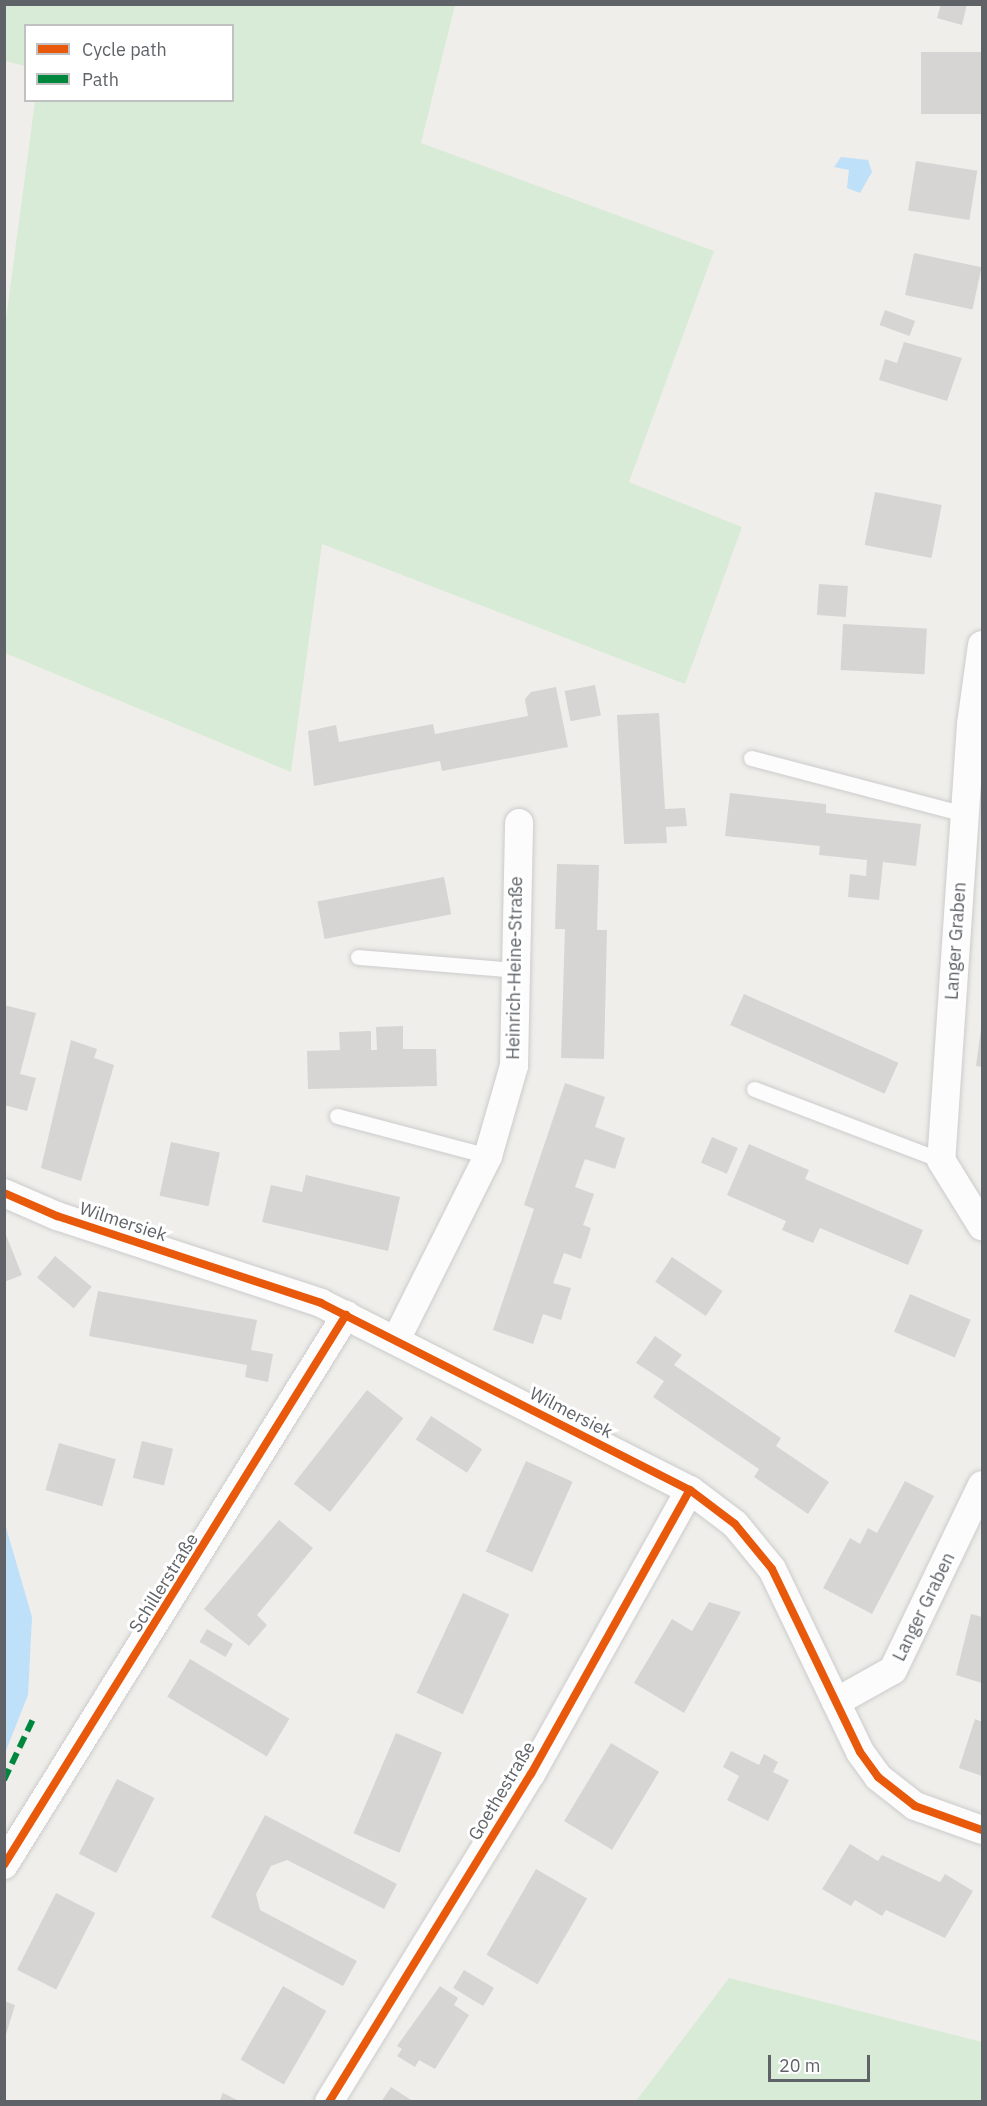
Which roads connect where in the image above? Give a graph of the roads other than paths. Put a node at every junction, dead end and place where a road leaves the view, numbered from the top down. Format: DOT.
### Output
graph roads {
  1 [pos="982,645"];
  2 [pos="751,758"];
  3 [pos="965,814"];
  4 [pos="519,823"];
  5 [pos="358,957"];
  6 [pos="516,970"];
  7 [pos="754,1089"];
  8 [pos="337,1116"];
  9 [pos="488,1156"];
  10 [pos="941,1160"];
  11 [pos="4,1193"];
  12 [pos="982,1226"];
  13 [pos="346,1315"];
  14 [pos="396,1340"];
  15 [pos="982,1485"];
  16 [pos="690,1490"];
  17 [pos="836,1702"];
  18 [pos="982,1830"];
  19 [pos="4,1865"];
  20 [pos="329,2102"];
  1 -- 3 [label="street, Langer Graben"];
  2 -- 3 [label="lane"];
  3 -- 10 [label="street, Langer Graben"];
  4 -- 6 [label="street, Heinrich-Heine-Straße"];
  5 -- 6 [label="lane"];
  6 -- 9 [label="street, Heinrich-Heine-Straße"];
  7 -- 10 [label="lane"];
  8 -- 9 [label="lane"];
  9 -- 14 [label="street, Heinrich-Heine-Straße"];
  10 -- 12 [label="street"];
  11 -- 13 [label="street, Wilmersiek"];
  13 -- 14 [label="street, Wilmersiek"];
  13 -- 19 [label="street, Schillerstraße"];
  14 -- 16 [label="street, Wilmersiek"];
  15 -- 17 [label="street, Langer Graben"];
  16 -- 17 [label="street, Wilmersiek"];
  16 -- 20 [label="street, Goethestraße"];
  17 -- 18 [label="street, Wilmersiek"];
}
